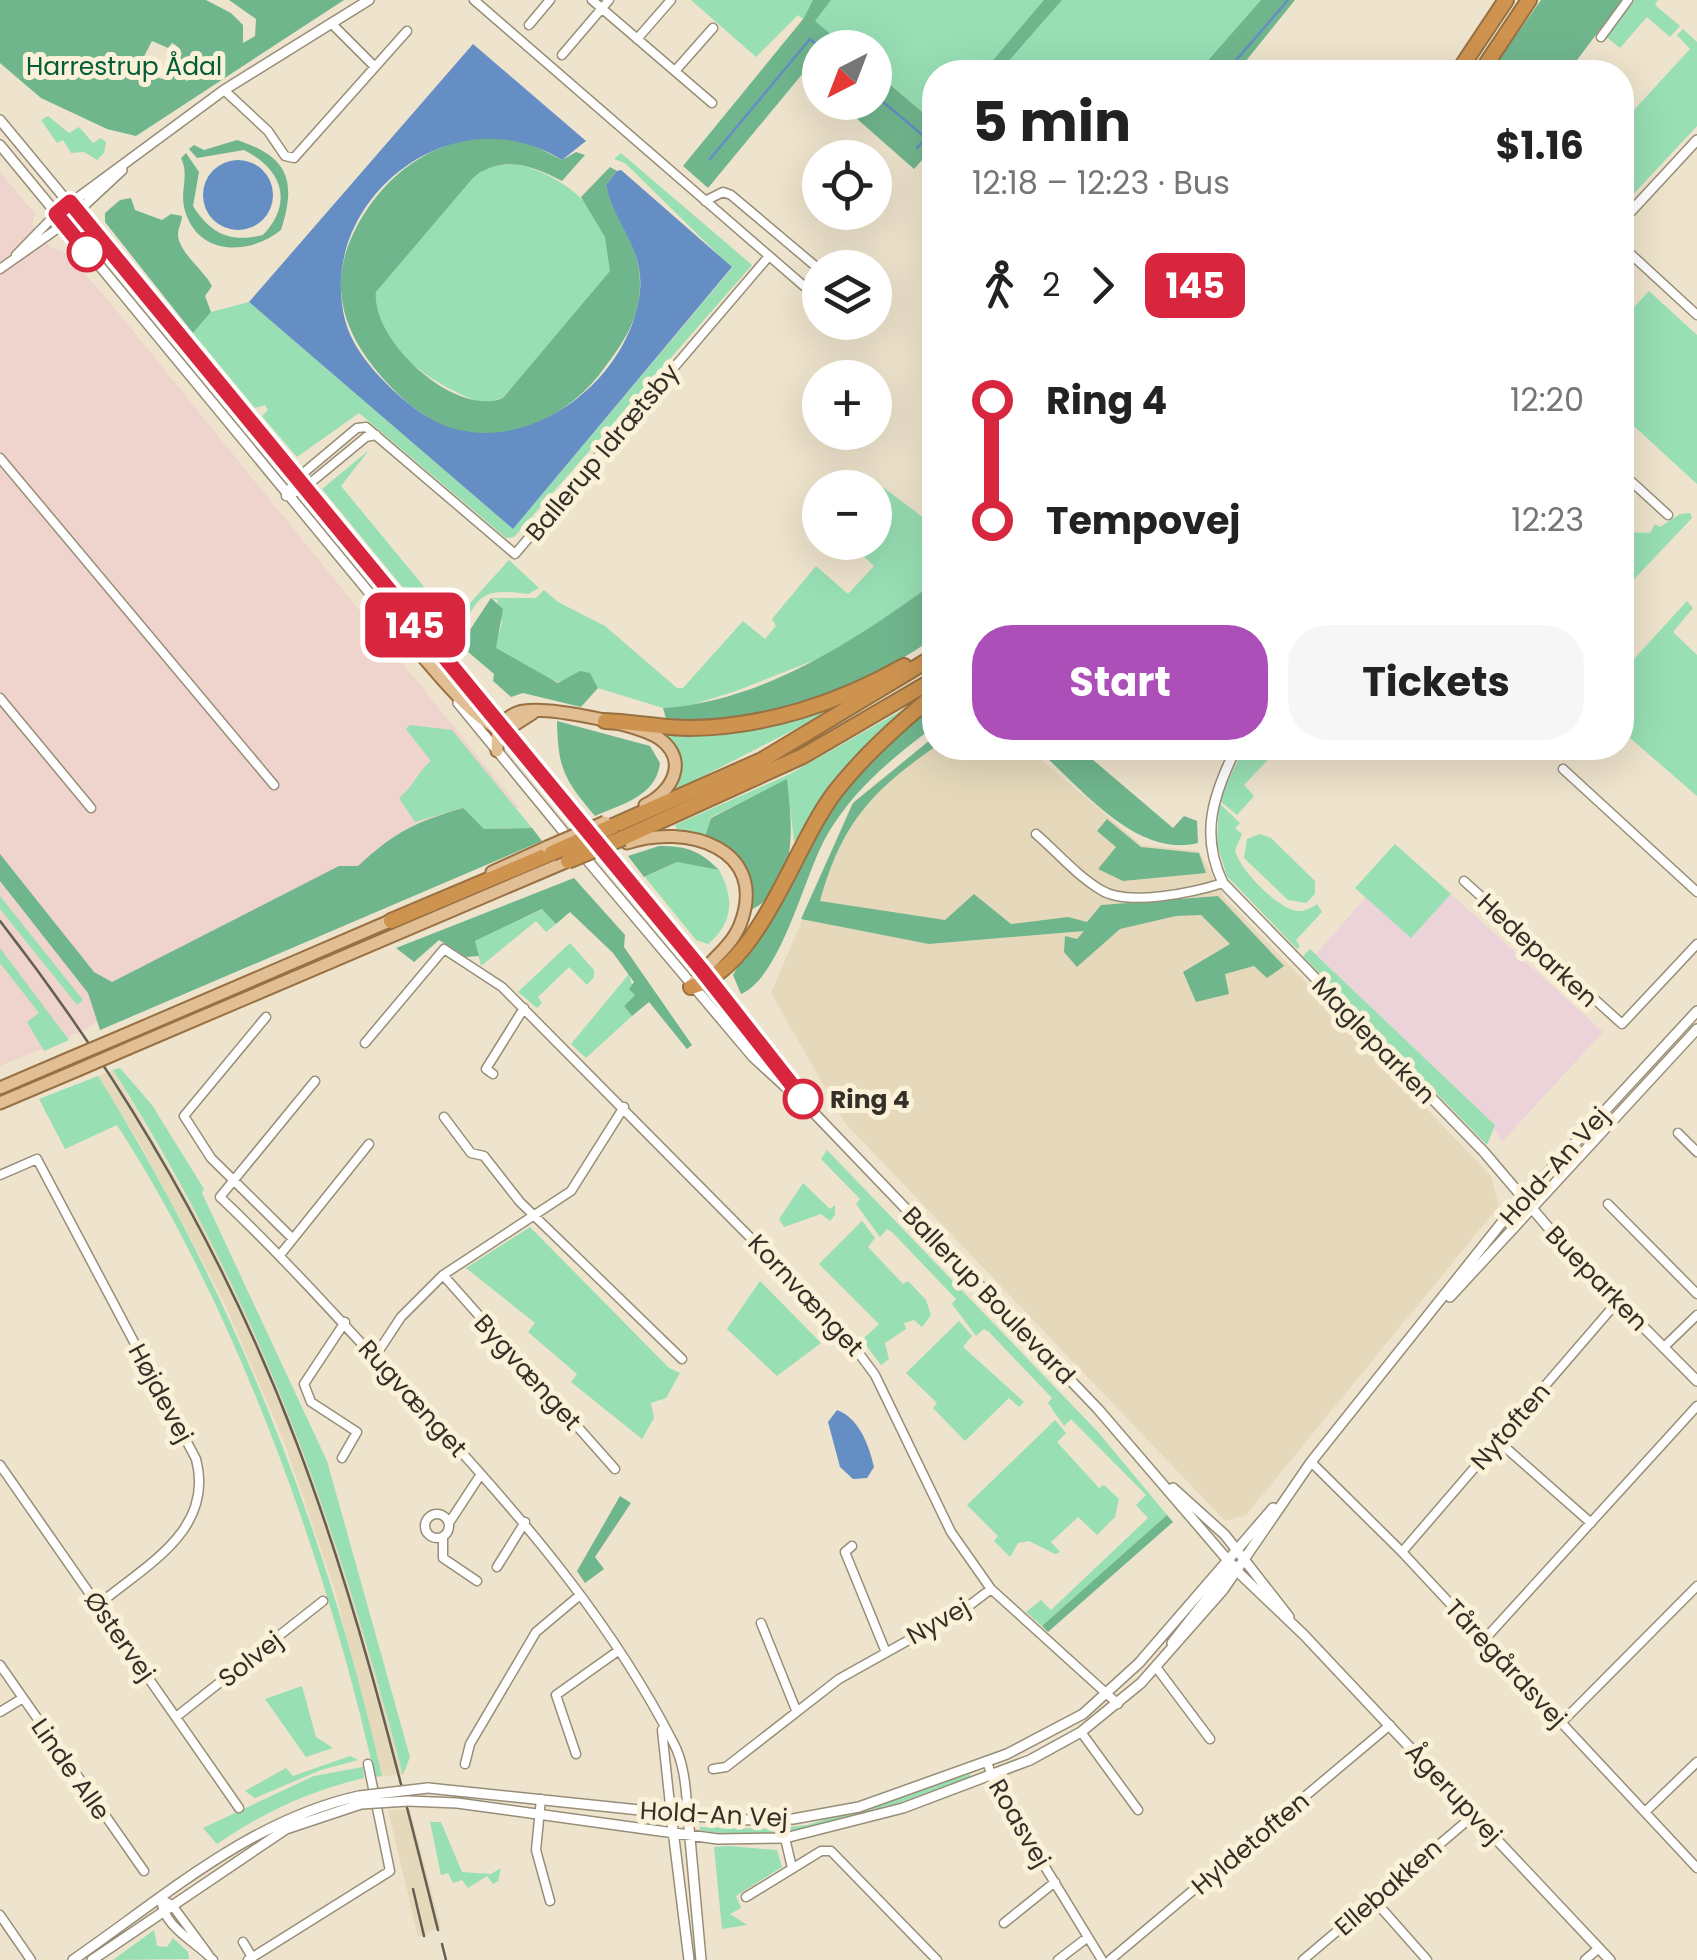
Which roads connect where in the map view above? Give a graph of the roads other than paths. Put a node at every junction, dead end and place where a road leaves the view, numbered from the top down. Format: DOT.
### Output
graph roads {
  1 [pos="369,0"];
  2 [pos="474,0"];
  3 [pos="550,0"];
  4 [pos="592,0"];
  5 [pos="609,0"];
  6 [pos="670,0"];
  7 [pos="1506,0"];
  8 [pos="1529,0"];
  9 [pos="1628,0"];
  10 [pos="602,8"];
  11 [pos="331,23"];
  12 [pos="529,25"];
  13 [pos="713,28"];
  14 [pos="407,31"];
  15 [pos="1600,37"];
  16 [pos="637,38"];
  17 [pos="562,55"];
  18 [pos="1466,60"];
  19 [pos="1489,60"];
  20 [pos="375,67"];
  21 [pos="675,71"];
  22 [pos="224,90"];
  23 [pos="712,102"];
  24 [pos="0,120"];
  25 [pos="1697,140"];
  26 [pos="0,145"];
  27 [pos="130,160"];
  28 [pos="705,201"];
  29 [pos="70,202"];
  30 [pos="1634,208"];
  31 [pos="78,212"];
  32 [pos="56,214"];
  33 [pos="64,224"];
  34 [pos="802,255"];
  35 [pos="769,256"];
  36 [pos="1634,257"];
  37 [pos="13,258"];
  38 [pos="0,269"];
  39 [pos="802,284"];
  40 [pos="1697,315"];
  41 [pos="376,435"];
  42 [pos="0,458"];
  43 [pos="296,480"];
  44 [pos="1634,484"];
  45 [pos="303,490"];
  46 [pos="286,496"];
  47 [pos="1668,514"];
  48 [pos="392,620"];
  49 [pos="922,659"];
  50 [pos="922,660"];
  51 [pos="922,686"];
  52 [pos="0,698"];
  53 [pos="922,706"];
  54 [pos="605,722"];
  55 [pos="500,728"];
  56 [pos="498,751"];
  57 [pos="1231,760"];
  58 [pos="1564,769"];
  59 [pos="274,786"];
  60 [pos="91,808"];
  61 [pos="618,832"];
  62 [pos="1036,834"];
  63 [pos="557,856"];
  64 [pos="1464,881"];
  65 [pos="1223,883"];
  66 [pos="1695,888"];
  67 [pos="391,921"];
  68 [pos="1697,944"];
  69 [pos="706,975"];
  70 [pos="692,987"];
  71 [pos="524,1008"];
  72 [pos="1697,1010"];
  73 [pos="266,1017"];
  74 [pos="1697,1029"];
  75 [pos="365,1043"];
  76 [pos="493,1074"];
  77 [pos="315,1080"];
  78 [pos="0,1088"];
  79 [pos="0,1102"];
  80 [pos="624,1107"];
  81 [pos="814,1113"];
  82 [pos="444,1117"];
  83 [pos="1678,1132"];
  84 [pos="368,1144"];
  85 [pos="1697,1152"];
  86 [pos="0,1174"];
  87 [pos="233,1181"];
  88 [pos="1523,1198"];
  89 [pos="1608,1204"];
  90 [pos="1532,1208"];
  91 [pos="536,1214"];
  92 [pos="293,1239"];
  93 [pos="280,1255"];
  94 [pos="442,1275"];
  95 [pos="1697,1294"];
  96 [pos="1618,1300"];
  97 [pos="1697,1315"];
  98 [pos="345,1322"];
  99 [pos="1421,1328"];
  100 [pos="1664,1347"];
  101 [pos="376,1355"];
  102 [pos="682,1359"];
  103 [pos="1697,1381"];
  104 [pos="1697,1406"];
  105 [pos="1498,1440"];
  106 [pos="342,1458"];
  107 [pos="1311,1462"];
  108 [pos="0,1465"];
  109 [pos="616,1469"];
  110 [pos="481,1474"];
  111 [pos="1163,1480"];
  112 [pos="1286,1496"];
  113 [pos="525,1522"];
  114 [pos="1591,1522"];
  115 [pos="449,1523"];
  116 [pos="443,1537"];
  117 [pos="852,1546"];
  118 [pos="1236,1548"];
  119 [pos="1402,1552"];
  120 [pos="1245,1560"];
  121 [pos="1232,1566"];
  122 [pos="497,1567"];
  123 [pos="477,1580"];
  124 [pos="1697,1586"];
  125 [pos="991,1589"];
  126 [pos="580,1595"];
  127 [pos="323,1601"];
  128 [pos="98,1604"];
  129 [pos="761,1623"];
  130 [pos="1296,1628"];
  131 [pos="1484,1640"];
  132 [pos="885,1650"];
  133 [pos="618,1651"];
  134 [pos="1158,1664"];
  135 [pos="0,1665"];
  136 [pos="1106,1695"];
  137 [pos="22,1698"];
  138 [pos="1118,1704"];
  139 [pos="796,1710"];
  140 [pos="0,1712"];
  141 [pos="176,1717"];
  142 [pos="1561,1723"];
  143 [pos="1390,1725"];
  144 [pos="662,1726"];
  145 [pos="1081,1732"];
  146 [pos="1210,1740"];
  147 [pos="576,1754"];
  148 [pos="987,1762"];
  149 [pos="1697,1762"];
  150 [pos="368,1764"];
  151 [pos="465,1764"];
  152 [pos="713,1768"];
  153 [pos="992,1775"];
  154 [pos="541,1799"];
  155 [pos="360,1800"];
  156 [pos="239,1808"];
  157 [pos="1138,1810"];
  158 [pos="1645,1812"];
  159 [pos="539,1814"];
  160 [pos="671,1814"];
  161 [pos="1474,1814"];
  162 [pos="688,1816"];
  163 [pos="673,1833"];
  164 [pos="689,1836"];
  165 [pos="785,1838"];
  166 [pos="792,1868"];
  167 [pos="1697,1868"];
  168 [pos="144,1872"];
  169 [pos="1055,1882"];
  170 [pos="746,1897"];
  171 [pos="161,1899"];
  172 [pos="1374,1900"];
  173 [pos="550,1901"];
  174 [pos="172,1905"];
  175 [pos="162,1912"];
  176 [pos="0,1916"];
  177 [pos="1004,1923"];
  178 [pos="1088,1937"];
  179 [pos="243,1942"];
  180 [pos="1599,1948"];
  181 [pos="207,1958"];
  182 [pos="250,1959"];
  183 [pos="31,1960"];
  184 [pos="74,1960"];
  185 [pos="92,1960"];
  186 [pos="689,1960"];
  187 [pos="701,1960"];
  188 [pos="937,1960"];
  189 [pos="1058,1960"];
  190 [pos="1102,1960"];
  191 [pos="1110,1960"];
  192 [pos="1304,1960"];
  193 [pos="1427,1960"];
  194 [pos="1585,1960"];
  195 [pos="1610,1960"];
  1 -- 11 [label="street"];
  2 -- 28 [label="street"];
  3 -- 12 [label="street"];
  4 -- 10 [label="street"];
  5 -- 10 [label="street"];
  6 -- 16 [label="street"];
  7 -- 18 [label="highway"];
  8 -- 19 [label="highway"];
  9 -- 15 [label="street"];
  10 -- 16 [label="street"];
  10 -- 17 [label="street"];
  11 -- 20 [label="street"];
  11 -- 22 [label="street"];
  13 -- 21 [label="street"];
  14 -- 20 [label="street"];
  16 -- 21 [label="street"];
  20 -- 22 [label="street"];
  21 -- 23 [label="street"];
  22 -- 27 [label="street"];
  24 -- 29 [label="street, Ballerup Boulevard"];
  25 -- 30 [label="street"];
  26 -- 32 [label="street, Ballerup Boulevard"];
  27 -- 29 [label="street"];
  27 -- 31 [label="street"];
  28 -- 34 [label="street"];
  28 -- 35 [label="street"];
  29 -- 31 [label="street, Ballerup Boulevard"];
  29 -- 32 [label="street"];
  31 -- 33 [label="street"];
  31 -- 43 [label="street, Ballerup Boulevard"];
  32 -- 33 [label="street, Ballerup Boulevard"];
  32 -- 37 [label="street"];
  33 -- 37 [label="street"];
  33 -- 46 [label="street, Ballerup Boulevard"];
  35 -- 39 [label="street"];
  35 -- 41 [label="street, Ballerup Idrætsby"];
  36 -- 40 [label="street"];
  37 -- 38 [label="street"];
  41 -- 43 [label="street"];
  41 -- 45 [label="street"];
  42 -- 59 [label="street"];
  43 -- 45 [label="street, Ballerup Boulevard"];
  43 -- 46 [label="street"];
  44 -- 47 [label="street"];
  45 -- 46 [label="street"];
  45 -- 55 [label="street, Ballerup Boulevard"];
  46 -- 48 [label="street, Ballerup Boulevard"];
  48 -- 55 [label="main road"];
  48 -- 56 [label="street, Ballerup Boulevard"];
  49 -- 54 [label="highway"];
  50 -- 61 [label="highway"];
  51 -- 61 [label="highway"];
  52 -- 60 [label="street"];
  53 -- 69 [label="highway"];
  54 -- 55 [label="main road"];
  54 -- 61 [label="main road"];
  55 -- 56 [label="main road"];
  55 -- 69 [label="street, Ballerup Boulevard"];
  56 -- 70 [label="street, Ballerup Boulevard"];
  57 -- 65 [label="street, Magleparken"];
  58 -- 66 [label="street"];
  61 -- 63 [label="highway, bridge"];
  61 -- 63 [label="main road, bridge"];
  61 -- 69 [label="main road"];
  62 -- 65 [label="street"];
  63 -- 67 [label="highway"];
  63 -- 79 [label="main road, bridge"];
  64 -- 68 [label="street, Hedeparken"];
  65 -- 88 [label="street, Magleparken"];
  67 -- 78 [label="main road, bridge"];
  69 -- 70 [label="highway"];
  69 -- 81 [label="street, Ballerup Boulevard"];
  70 -- 81 [label="street, Ballerup Boulevard"];
  71 -- 75 [label="street, Kornvænget"];
  71 -- 76 [label="street"];
  71 -- 80 [label="street, Kornvænget"];
  72 -- 88 [label="street, Hold-An Vej"];
  73 -- 87 [label="street, Rugvænget"];
  74 -- 90 [label="street, Hold-An Vej"];
  77 -- 87 [label="street"];
  80 -- 91 [label="street"];
  80 -- 125 [label="street, Kornvænget"];
  81 -- 111 [label="street, Ballerup Boulevard"];
  82 -- 91 [label="street"];
  83 -- 85 [label="street"];
  84 -- 92 [label="street"];
  86 -- 128 [label="street, Højdevej"];
  87 -- 92 [label="street, Rugvænget"];
  87 -- 93 [label="street, Rugvænget"];
  88 -- 90 [label="street, Magleparken"];
  88 -- 99 [label="street, Hold-An Vej"];
  89 -- 95 [label="street"];
  90 -- 96 [label="street, Bueparken"];
  90 -- 99 [label="street, Hold-An Vej"];
  91 -- 94 [label="street"];
  91 -- 102 [label="street"];
  92 -- 93 [label="street"];
  93 -- 98 [label="street, Rugvænget"];
  94 -- 101 [label="street"];
  94 -- 109 [label="street, Bygvænget"];
  96 -- 100 [label="street, Bueparken"];
  96 -- 105 [label="street, Nytoften"];
  97 -- 100 [label="street, Bueparken"];
  98 -- 101 [label="street, Rugvænget"];
  98 -- 106 [label="street, Rugvænget"];
  99 -- 107 [label="street, Hold-An Vej"];
  100 -- 103 [label="street, Bueparken"];
  101 -- 110 [label="street, Rugvænget"];
  104 -- 114 [label="street"];
  105 -- 114 [label="street"];
  105 -- 119 [label="street, Nytoften"];
  107 -- 112 [label="street, Hold-An Vej"];
  107 -- 119 [label="street, Tåregårdsvej"];
  108 -- 128 [label="street, Østervej"];
  110 -- 113 [label="street, Rugvænget"];
  110 -- 115 [label="street, Rugvænget"];
  111 -- 118 [label="street, Ballerup Boulevard"];
  111 -- 121 [label="street, Ballerup Boulevard"];
  112 -- 118 [label="street, Hold-An Vej"];
  112 -- 120 [label="street, Hold-An Vej"];
  113 -- 122 [label="street"];
  113 -- 126 [label="street, Rugvænget"];
  114 -- 131 [label="street"];
  115 -- 116 [label="street, Rugvænget"];
  115 -- 116 [label="street, Rugvænget"];
  116 -- 123 [label="street"];
  117 -- 132 [label="street, Nyvej"];
  118 -- 120 [label="street, Ballerup Boulevard"];
  118 -- 121 [label="street, Hold-An Vej"];
  119 -- 131 [label="street, Tåregårdsvej"];
  120 -- 121 [label="street, Hold-An Vej"];
  120 -- 130 [label="street, Ågerupvej"];
  121 -- 130 [label="street, Ågerupvej"];
  121 -- 134 [label="street, Hold-An Vej"];
  121 -- 136 [label="street, Hold-An Vej"];
  124 -- 142 [label="street"];
  125 -- 132 [label="street, Nyvej"];
  125 -- 136 [label="street, Kornvænget"];
  126 -- 133 [label="street, Rugvænget"];
  126 -- 151 [label="street"];
  127 -- 141 [label="street, Solvej"];
  128 -- 141 [label="street, Østervej"];
  129 -- 139 [label="street"];
  130 -- 143 [label="street, Ågerupvej"];
  131 -- 142 [label="street, Tåregårdsvej"];
  132 -- 139 [label="street, Nyvej"];
  133 -- 144 [label="street, Rugvænget"];
  133 -- 147 [label="street"];
  134 -- 138 [label="street, Hold-An Vej"];
  134 -- 146 [label="street"];
  135 -- 137 [label="street, Linde Alle"];
  136 -- 138 [label="street, Kornvænget"];
  136 -- 148 [label="street, Hold-An Vej"];
  137 -- 140 [label="street"];
  137 -- 168 [label="street, Linde Alle"];
  138 -- 145 [label="street, Hold-An Vej"];
  139 -- 152 [label="street, Nyvej"];
  141 -- 156 [label="street, Østervej"];
  142 -- 158 [label="street, Tåregårdsvej"];
  143 -- 161 [label="street, Ågerupvej"];
  143 -- 191 [label="street, Hyldetoften"];
  144 -- 160 [label="street, Rugvænget"];
  144 -- 162 [label="street, Rugvænget"];
  145 -- 153 [label="street, Hold-An Vej"];
  145 -- 157 [label="street"];
  148 -- 153 [label="street, Roasvej"];
  148 -- 162 [label="street, Hold-An Vej"];
  149 -- 158 [label="street"];
  150 -- 182 [label="street"];
  153 -- 165 [label="street, Hold-An Vej"];
  153 -- 169 [label="street, Roasvej"];
  154 -- 155 [label="street, Hold-An Vej, bridge"];
  154 -- 159 [label="street"];
  154 -- 160 [label="street, Hold-An Vej"];
  155 -- 159 [label="street, Hold-An Vej, bridge"];
  155 -- 171 [label="street, Hold-An Vej"];
  155 -- 174 [label="street, Hold-An Vej"];
  158 -- 167 [label="street, Tåregårdsvej"];
  159 -- 163 [label="street, Hold-An Vej"];
  159 -- 173 [label="street"];
  160 -- 162 [label="street, Hold-An Vej"];
  160 -- 163 [label="street"];
  161 -- 172 [label="street, Ellebakken"];
  161 -- 180 [label="street, Ågerupvej"];
  162 -- 164 [label="street"];
  163 -- 164 [label="street, Hold-An Vej"];
  163 -- 186 [label="street"];
  164 -- 165 [label="street, Hold-An Vej"];
  164 -- 187 [label="street"];
  165 -- 166 [label="street"];
  166 -- 170 [label="street"];
  166 -- 188 [label="street"];
  169 -- 177 [label="street, Roasvej"];
  169 -- 178 [label="street, Roasvej"];
  171 -- 174 [label="street"];
  171 -- 175 [label="street"];
  171 -- 184 [label="street, Hold-An Vej"];
  172 -- 192 [label="street, Ellebakken"];
  172 -- 193 [label="street"];
  174 -- 175 [label="street, Hold-An Vej"];
  174 -- 181 [label="street"];
  175 -- 181 [label="street"];
  175 -- 185 [label="street, Hold-An Vej"];
  176 -- 183 [label="street"];
  178 -- 189 [label="street"];
  178 -- 190 [label="street, Roasvej"];
  179 -- 182 [label="street"];
  180 -- 194 [label="street"];
  180 -- 195 [label="street, Ågerupvej"];
}
